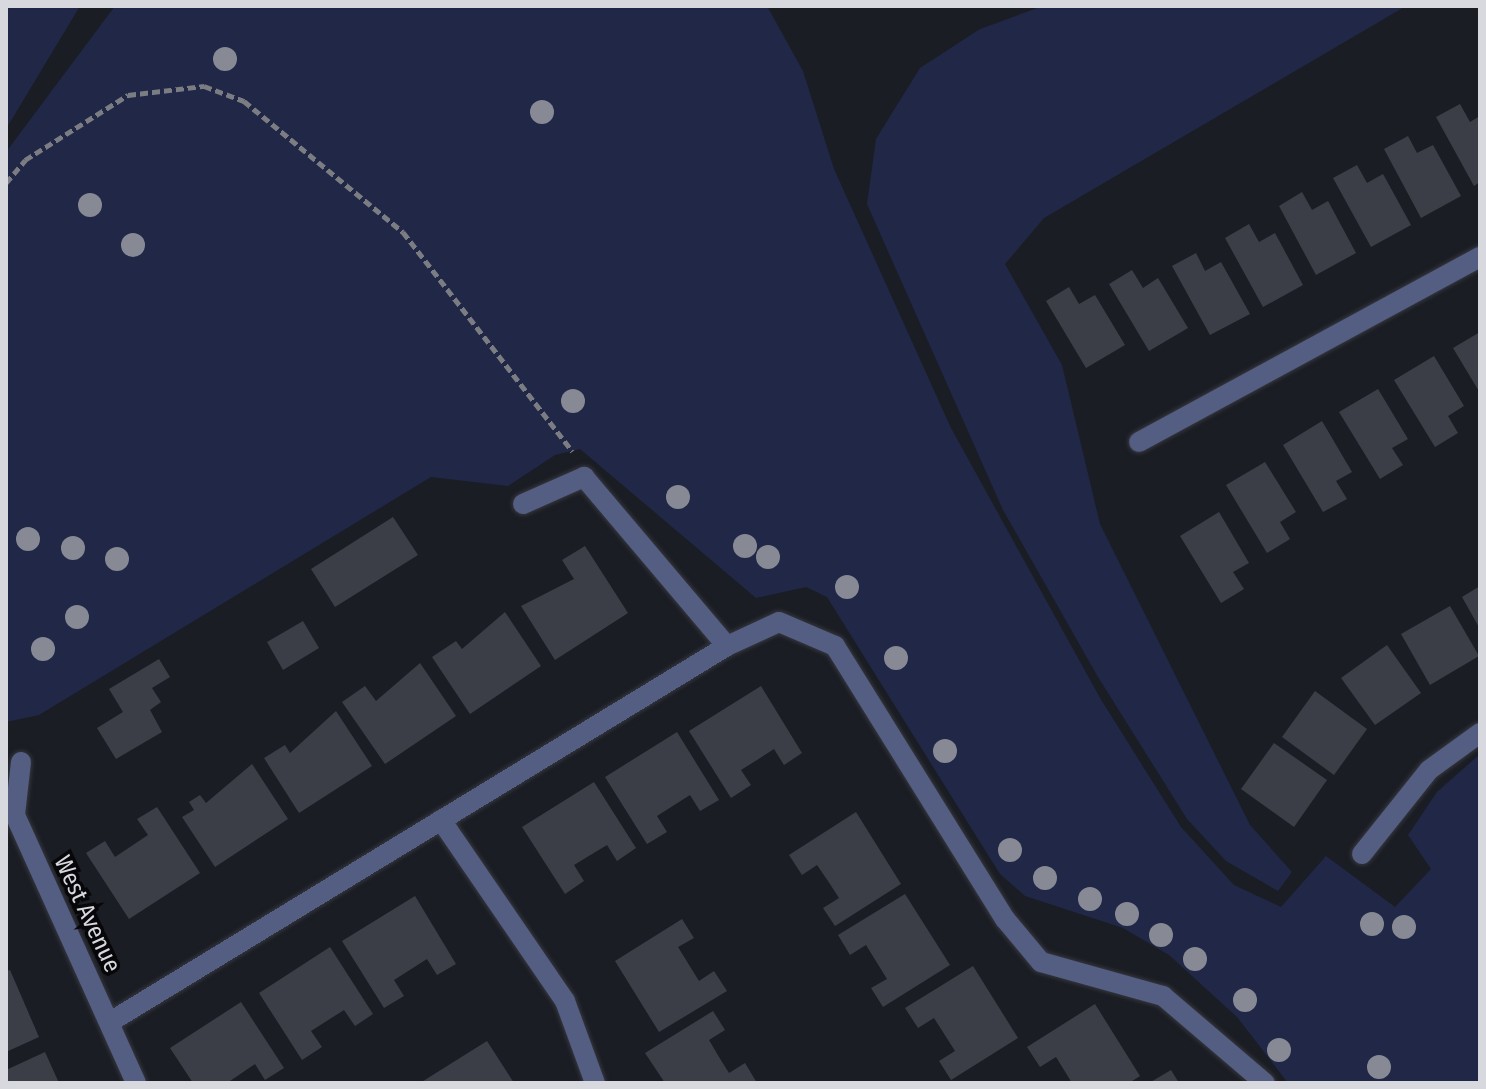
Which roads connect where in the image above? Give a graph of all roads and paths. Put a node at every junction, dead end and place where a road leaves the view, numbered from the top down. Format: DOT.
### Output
graph roads {
  1 [pos="6,183"];
  2 [pos="1480,257"];
  3 [pos="1139,442"];
  4 [pos="584,477"];
  5 [pos="523,504"];
  6 [pos="727,646"];
  7 [pos="1480,733"];
  8 [pos="21,762"];
  9 [pos="441,820"];
  10 [pos="1362,854"];
  11 [pos="110,1022"];
  12 [pos="136,1083"];
  13 [pos="595,1083"];
  14 [pos="1265,1083"];
  1 -- 4 [label="path"];
  2 -- 3 [label="street"];
  4 -- 5 [label="street"];
  4 -- 6 [label="street"];
  6 -- 9 [label="street"];
  6 -- 14 [label="street"];
  7 -- 10 [label="street"];
  8 -- 11 [label="street, West Avenue"];
  9 -- 11 [label="street"];
  9 -- 13 [label="street"];
  11 -- 12 [label="street, West Avenue"];
}
